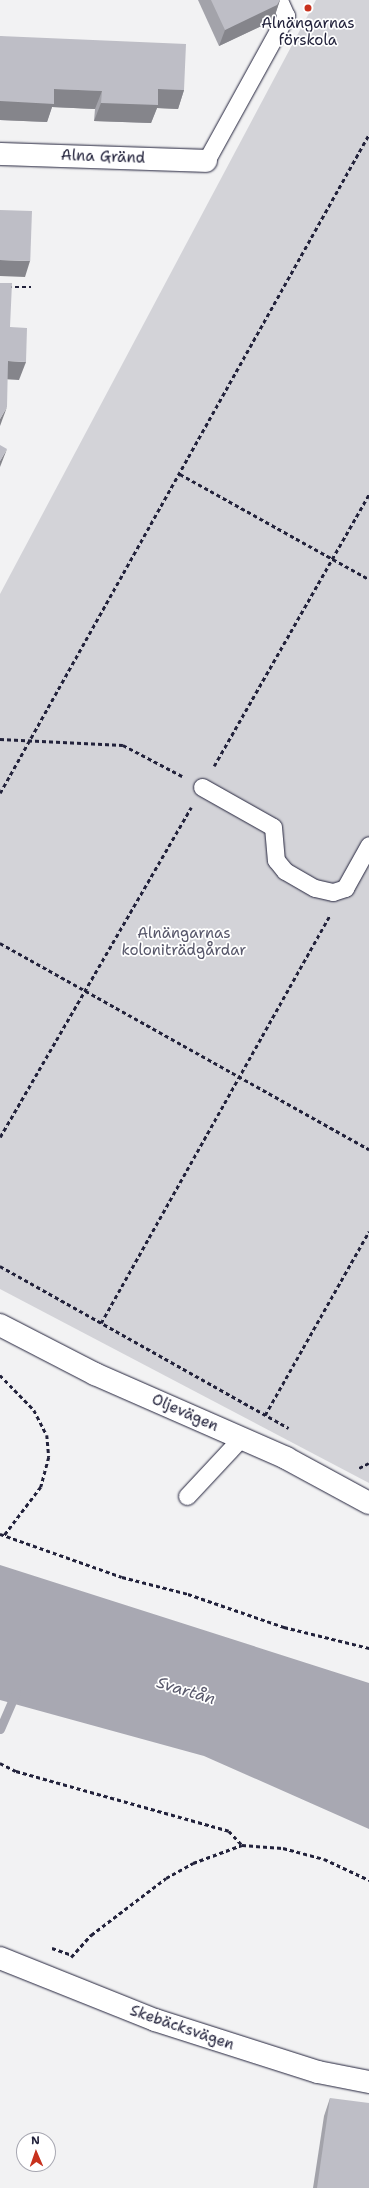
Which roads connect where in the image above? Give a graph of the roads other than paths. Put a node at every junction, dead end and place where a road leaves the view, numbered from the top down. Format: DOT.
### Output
graph roads {
  1 [pos="279,0"];
  2 [pos="0,154"];
  3 [pos="206,161"];
  4 [pos="202,787"];
  5 [pos="369,845"];
  6 [pos="0,1325"];
  7 [pos="241,1438"];
  8 [pos="187,1496"];
  9 [pos="369,1503"];
  10 [pos="0,1958"];
  11 [pos="369,2082"];
  1 -- 3 [label="lane"];
  2 -- 3 [label="street, Alna Gränd"];
  4 -- 5 [label="lane"];
  6 -- 7 [label="street, Oljevägen"];
  7 -- 8 [label="lane"];
  7 -- 9 [label="street, Oljevägen"];
  10 -- 11 [label="street, Skebäcksvägen"];
}
